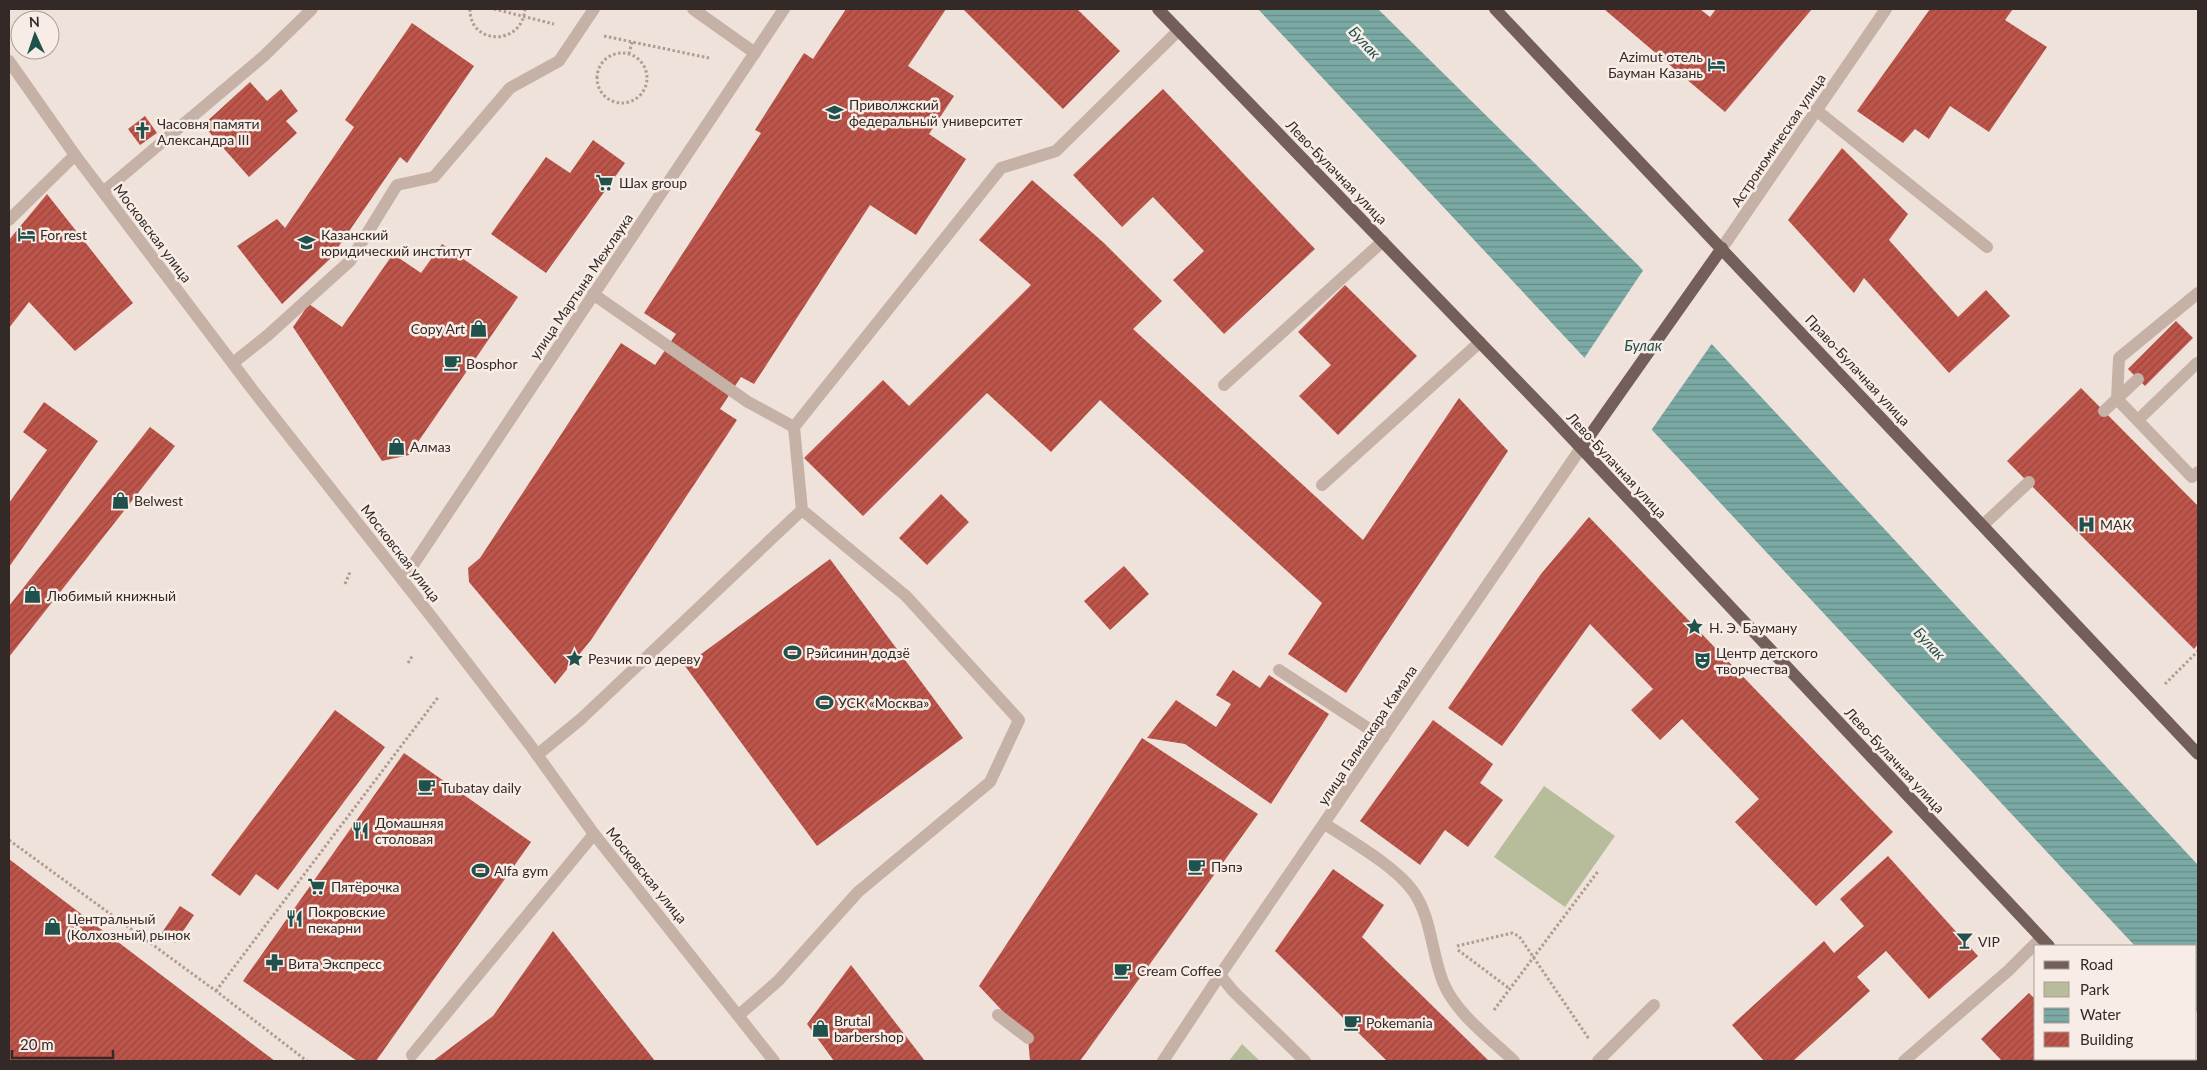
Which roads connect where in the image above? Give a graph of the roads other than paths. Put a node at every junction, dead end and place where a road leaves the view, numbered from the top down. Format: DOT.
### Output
graph roads {
  1 [pos="312,9"];
  2 [pos="594,9"];
  3 [pos="692,9"];
  4 [pos="784,9"];
  5 [pos="1158,9"];
  6 [pos="1495,9"];
  7 [pos="1886,9"];
  8 [pos="1179,30"];
  9 [pos="755,53"];
  10 [pos="9,60"];
  11 [pos="1816,110"];
  12 [pos="75,155"];
  13 [pos="103,192"];
  14 [pos="9,220"];
  15 [pos="1383,241"];
  16 [pos="1987,247"];
  17 [pos="1722,248"];
  18 [pos="2198,293"];
  19 [pos="593,294"];
  20 [pos="1480,342"];
  21 [pos="233,363"];
  22 [pos="2198,365"];
  23 [pos="2138,379"];
  24 [pos="1224,385"];
  25 [pos="2117,399"];
  26 [pos="2104,411"];
  27 [pos="2138,420"];
  28 [pos="1596,426"];
  29 [pos="794,427"];
  30 [pos="1581,448"];
  31 [pos="2198,472"];
  32 [pos="2029,482"];
  33 [pos="1322,485"];
  34 [pos="802,510"];
  35 [pos="1982,524"];
  36 [pos="403,580"];
  37 [pos="1280,670"];
  38 [pos="1383,738"];
  39 [pos="2198,754"];
  40 [pos="536,755"];
  41 [pos="1325,824"];
  42 [pos="594,834"];
  43 [pos="2045,942"];
  44 [pos="2034,951"];
  45 [pos="1220,974"];
  46 [pos="1654,1005"];
  47 [pos="739,1015"];
  48 [pos="998,1016"];
  49 [pos="1028,1038"];
  50 [pos="412,1055"];
  51 [pos="1168,1059"];
  52 [pos="1600,1060"];
  53 [pos="774,1061"];
  54 [pos="1305,1061"];
  55 [pos="1514,1061"];
  56 [pos="1904,1061"];
  1 -- 13 [label="street"];
  2 -- 21 [label="street"];
  3 -- 9 [label="street"];
  4 -- 9 [label="street, улица Мартына Межлаука"];
  5 -- 8 [label="main road, Лево-Булачная улица"];
  6 -- 17 [label="main road, Право-Булачная улица"];
  7 -- 11 [label="street, Астрономическая улица"];
  8 -- 15 [label="main road, Лево-Булачная улица"];
  8 -- 29 [label="street"];
  9 -- 19 [label="street, улица Мартына Межлаука"];
  10 -- 12 [label="street, Московская улица"];
  11 -- 16 [label="street"];
  11 -- 17 [label="street, Астрономическая улица"];
  12 -- 13 [label="street, Московская улица"];
  12 -- 14 [label="street"];
  13 -- 21 [label="street, Московская улица"];
  15 -- 20 [label="main road, Лево-Булачная улица"];
  15 -- 24 [label="street"];
  17 -- 28 [label="main road, Астрономическая улица"];
  17 -- 35 [label="main road, Право-Булачная улица"];
  18 -- 25 [label="street"];
  19 -- 29 [label="street"];
  19 -- 36 [label="street, улица Мартына Межлаука"];
  20 -- 30 [label="main road, Лево-Булачная улица"];
  20 -- 33 [label="street"];
  21 -- 36 [label="street, Московская улица"];
  22 -- 27 [label="street"];
  23 -- 25 [label="street"];
  25 -- 26 [label="street"];
  25 -- 27 [label="street"];
  27 -- 31 [label="street"];
  28 -- 30 [label="main road, улица Галиаскара Камала"];
  29 -- 34 [label="street"];
  30 -- 38 [label="street, улица Галиаскара Камала"];
  30 -- 43 [label="main road, Лево-Булачная улица"];
  32 -- 35 [label="street"];
  34 -- 40 [label="street"];
  34 -- 47 [label="street"];
  35 -- 39 [label="main road, Право-Булачная улица"];
  36 -- 40 [label="street, Московская улица"];
  37 -- 38 [label="street"];
  38 -- 41 [label="street, улица Галиаскара Камала"];
  40 -- 42 [label="street, Московская улица"];
  41 -- 45 [label="street, улица Галиаскара Камала"];
  41 -- 55 [label="street"];
  42 -- 47 [label="street, Московская улица"];
  42 -- 50 [label="street"];
  44 -- 56 [label="street"];
  45 -- 51 [label="street, улица Галиаскара Камала"];
  45 -- 54 [label="street"];
  46 -- 52 [label="street"];
  47 -- 53 [label="street, Московская улица"];
  48 -- 49 [label="street"];
}
